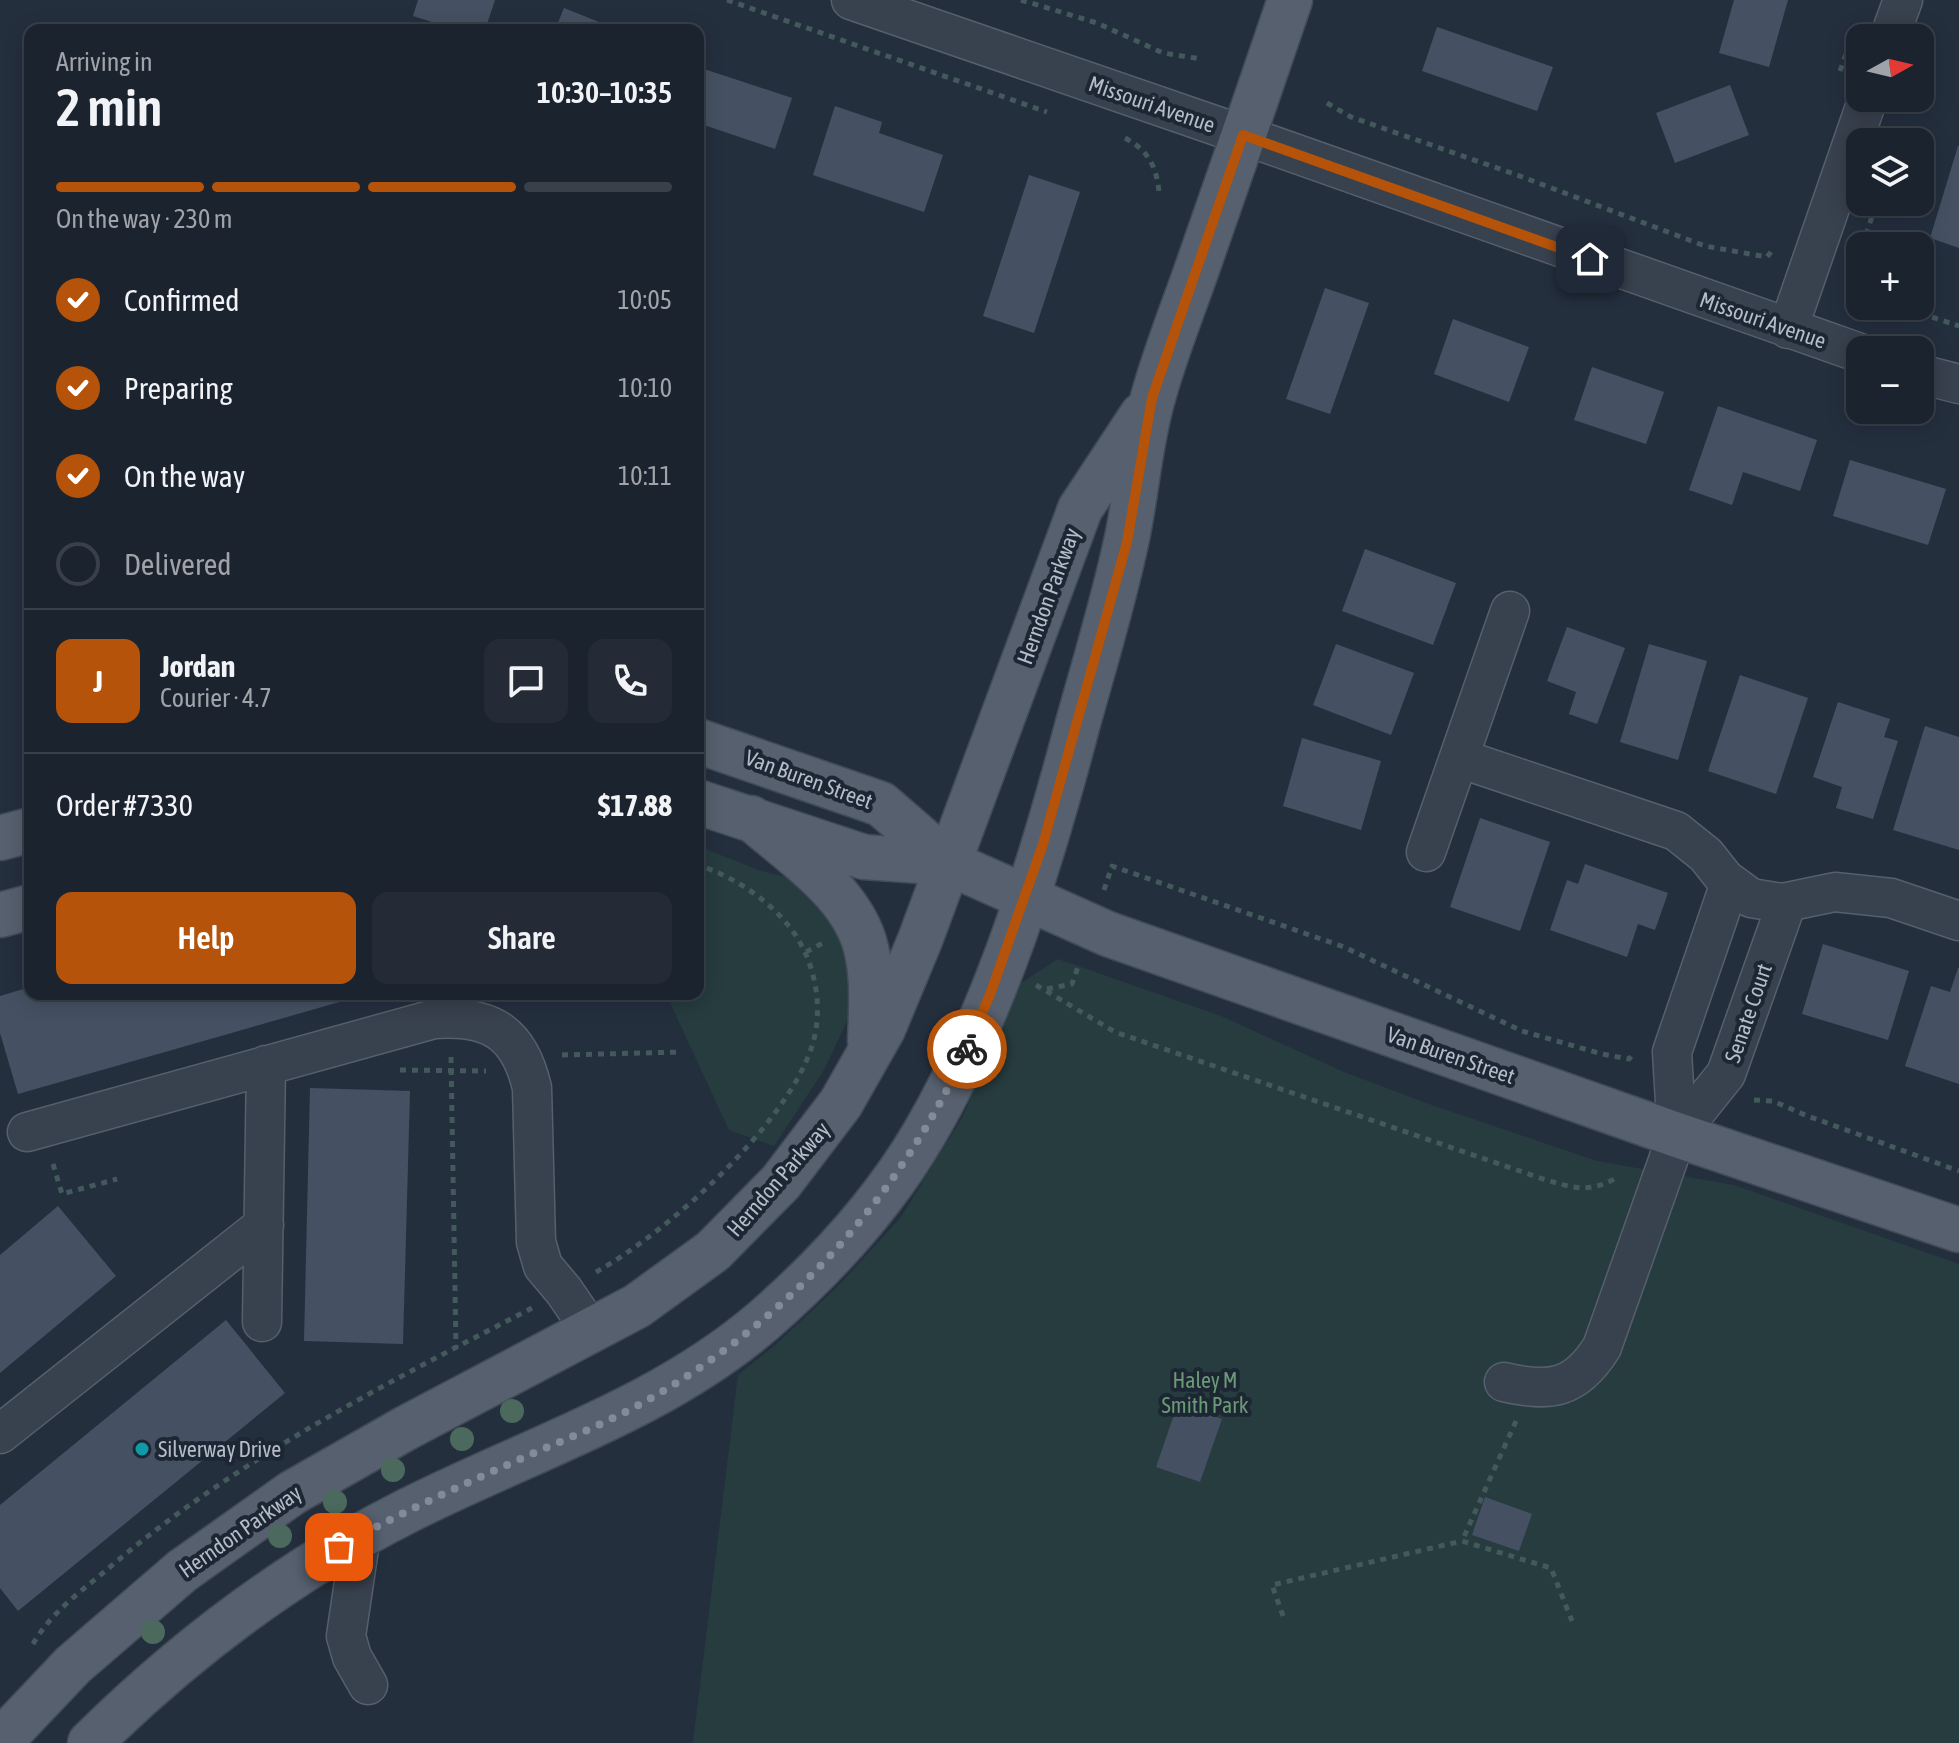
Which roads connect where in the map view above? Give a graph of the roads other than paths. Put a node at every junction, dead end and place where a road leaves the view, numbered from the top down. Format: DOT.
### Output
graph roads {
  1 [pos="851,0"];
  2 [pos="1290,0"];
  3 [pos="1903,0"];
  4 [pos="1894,24"];
  5 [pos="1846,112"];
  6 [pos="1243,135"];
  7 [pos="1788,329"];
  8 [pos="1846,348"];
  9 [pos="1934,378"];
  10 [pos="1959,384"];
  11 [pos="1152,398"];
  12 [pos="1510,611"];
  13 [pos="704,743"];
  14 [pos="1459,758"];
  15 [pos="704,804"];
  16 [pos="751,818"];
  17 [pos="24,832"];
  18 [pos="0,838"];
  19 [pos="1426,852"];
  20 [pos="949,863"];
  21 [pos="1730,883"];
  22 [pos="1026,898"];
  23 [pos="1787,902"];
  24 [pos="24,909"];
  25 [pos="0,915"];
  26 [pos="1959,921"];
  27 [pos="869,1055"];
  28 [pos="266,1065"];
  29 [pos="34,1130"];
  30 [pos="1677,1135"];
  31 [pos="264,1225"];
  32 [pos="1959,1230"];
  33 [pos="262,1322"];
  34 [pos="592,1332"];
  35 [pos="1504,1382"];
  36 [pos="0,1434"];
  37 [pos="361,1535"];
  38 [pos="368,1685"];
  39 [pos="0,1742"];
  40 [pos="90,1743"];
  1 -- 6 [label="street, Missouri Avenue"];
  2 -- 6 [label="main road, Herndon Parkway"];
  3 -- 4 [label="street"];
  5 -- 7 [label="street"];
  6 -- 7 [label="street, Missouri Avenue"];
  6 -- 11 [label="main road, Herndon Parkway"];
  7 -- 8 [label="street, Missouri Avenue"];
  9 -- 10 [label="street"];
  11 -- 20 [label="main road, Herndon Parkway"];
  11 -- 22 [label="main road, Herndon Parkway"];
  12 -- 14 [label="street"];
  13 -- 20 [label="main road, Van Buren Street"];
  14 -- 19 [label="street"];
  14 -- 21 [label="street"];
  15 -- 16 [label="main road, Van Buren Street"];
  16 -- 20 [label="main road, Van Buren Street"];
  16 -- 27 [label="main road"];
  17 -- 18 [label="main road"];
  20 -- 22 [label="main road, Van Buren Street"];
  20 -- 27 [label="main road, Herndon Parkway"];
  21 -- 23 [label="street"];
  21 -- 30 [label="street"];
  22 -- 30 [label="main road, Van Buren Street"];
  22 -- 37 [label="main road, Herndon Parkway"];
  23 -- 26 [label="street"];
  23 -- 30 [label="street, Senate Court"];
  24 -- 25 [label="main road"];
  27 -- 34 [label="main road, Herndon Parkway"];
  28 -- 29 [label="street"];
  28 -- 31 [label="street"];
  28 -- 34 [label="street"];
  30 -- 32 [label="main road, Van Buren Street"];
  30 -- 35 [label="street"];
  31 -- 33 [label="street"];
  31 -- 36 [label="street"];
  34 -- 39 [label="main road, Herndon Parkway"];
  37 -- 38 [label="street"];
  37 -- 40 [label="main road, Herndon Parkway"];
}
